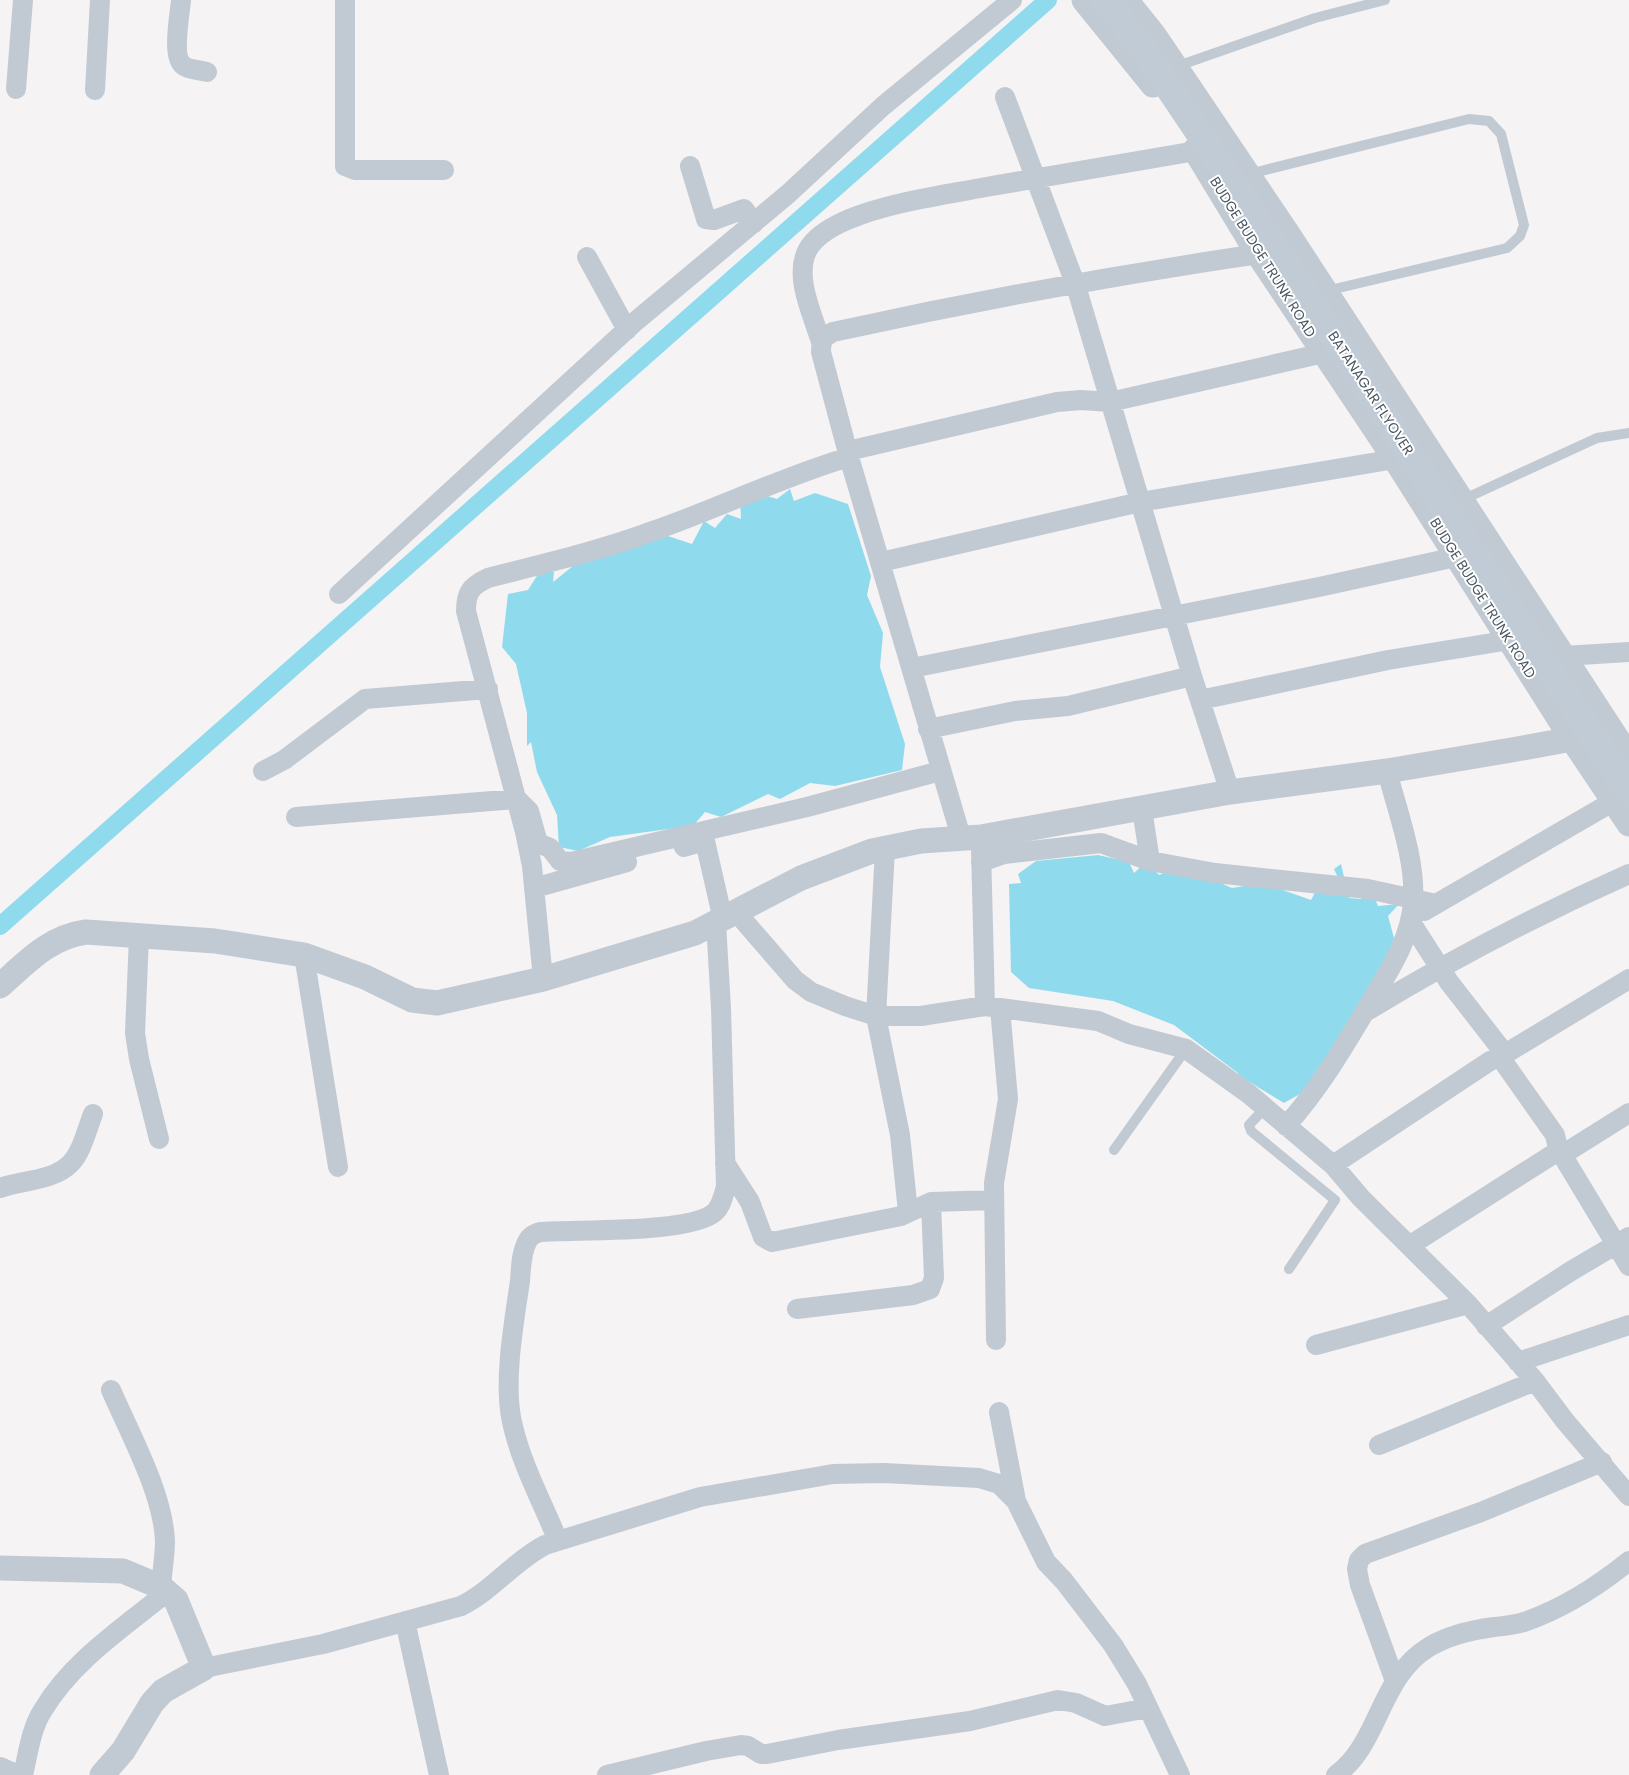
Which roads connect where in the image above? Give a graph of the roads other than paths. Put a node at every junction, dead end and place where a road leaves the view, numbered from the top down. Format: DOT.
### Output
graph roads {
  1 [pos="24,0"];
  2 [pos="100,0"];
  3 [pos="181,0"];
  4 [pos="346,0"];
  5 [pos="1012,0"];
  6 [pos="1126,0"];
  7 [pos="1385,0"];
  8 [pos="1094,3"];
  9 [pos="1175,67"];
  10 [pos="207,72"];
  11 [pos="16,89"];
  12 [pos="95,90"];
  13 [pos="1005,98"];
  14 [pos="1196,151"];
  15 [pos="690,166"];
  16 [pos="444,170"];
  17 [pos="1248,174"];
  18 [pos="1037,178"];
  19 [pos="754,223"];
  20 [pos="1258,254"];
  21 [pos="587,257"];
  22 [pos="1076,286"];
  23 [pos="1325,291"];
  24 [pos="627,330"];
  25 [pos="821,342"];
  26 [pos="1324,353"];
  27 [pos="1110,402"];
  28 [pos="1629,433"];
  29 [pos="848,454"];
  30 [pos="1395,459"];
  31 [pos="1461,501"];
  32 [pos="1140,502"];
  33 [pos="1456,556"];
  34 [pos="881,562"];
  35 [pos="339,594"];
  36 [pos="1176,615"];
  37 [pos="1510,640"];
  38 [pos="1629,652"];
  39 [pos="1563,656"];
  40 [pos="912,668"];
  41 [pos="1192,676"];
  42 [pos="1534,678"];
  43 [pos="488,688"];
  44 [pos="1200,700"];
  45 [pos="1604,719"];
  46 [pos="928,729"];
  47 [pos="1572,739"];
  48 [pos="1629,758"];
  49 [pos="263,771"];
  50 [pos="940,771"];
  51 [pos="1388,771"];
  52 [pos="1230,792"];
  53 [pos="1621,796"];
  54 [pos="517,799"];
  55 [pos="1142,809"];
  56 [pos="296,817"];
  57 [pos="1629,824"];
  58 [pos="971,837"];
  59 [pos="885,849"];
  60 [pos="1150,861"];
  61 [pos="981,862"];
  62 [pos="1629,874"];
  63 [pos="534,888"];
  64 [pos="1412,913"];
  65 [pos="725,919"];
  66 [pos="139,936"];
  67 [pos="304,955"];
  68 [pos="1439,967"];
  69 [pos="543,979"];
  70 [pos="1629,979"];
  71 [pos="0,986"];
  72 [pos="992,1007"];
  73 [pos="1364,1013"];
  74 [pos="876,1016"];
  75 [pos="1186,1049"];
  76 [pos="1503,1056"];
  77 [pos="1265,1108"];
  78 [pos="1629,1113"];
  79 [pos="93,1114"];
  80 [pos="1286,1126"];
  81 [pos="159,1140"];
  82 [pos="1114,1150"];
  83 [pos="1560,1151"];
  84 [pos="725,1163"];
  85 [pos="1333,1165"];
  86 [pos="338,1167"];
  87 [pos="1350,1185"];
  88 [pos="0,1188"];
  89 [pos="994,1200"];
  90 [pos="1336,1200"];
  91 [pos="931,1202"];
  92 [pos="908,1212"];
  93 [pos="1622,1241"];
  94 [pos="1409,1246"];
  95 [pos="1629,1266"];
  96 [pos="1289,1269"];
  97 [pos="1468,1304"];
  98 [pos="797,1309"];
  99 [pos="1629,1325"];
  100 [pos="1486,1326"];
  101 [pos="996,1340"];
  102 [pos="1316,1345"];
  103 [pos="1518,1362"];
  104 [pos="1534,1380"];
  105 [pos="111,1390"];
  106 [pos="999,1412"];
  107 [pos="1379,1445"];
  108 [pos="1602,1462"];
  109 [pos="1629,1496"];
  110 [pos="1016,1500"];
  111 [pos="558,1541"];
  112 [pos="1629,1561"];
  113 [pos="0,1568"];
  114 [pos="164,1590"];
  115 [pos="405,1621"];
  116 [pos="204,1668"];
  117 [pos="1395,1681"];
  118 [pos="1148,1708"];
  119 [pos="0,1767"];
  120 [pos="18,1775"];
  121 [pos="23,1775"];
  122 [pos="102,1775"];
  123 [pos="439,1775"];
  124 [pos="607,1775"];
  125 [pos="1180,1775"];
  126 [pos="1336,1775"];
  1 -- 11 [label="street"];
  2 -- 12 [label="street"];
  3 -- 10 [label="street"];
  4 -- 16 [label="street"];
  5 -- 19 [label="street"];
  6 -- 9 [label="street"];
  7 -- 9 [label="lane"];
  8 -- 14 [label="street, BUDGE BUDGE TRUNK ROAD"];
  8 -- 53 [label="main road, BATANAGAR FLYOVER, bridge"];
  9 -- 17 [label="street"];
  13 -- 18 [label="street"];
  14 -- 18 [label="street"];
  14 -- 20 [label="street, BUDGE BUDGE TRUNK ROAD"];
  15 -- 19 [label="street"];
  17 -- 23 [label="street"];
  17 -- 23 [label="lane"];
  18 -- 22 [label="street"];
  18 -- 25 [label="street"];
  19 -- 24 [label="street"];
  20 -- 22 [label="street"];
  20 -- 26 [label="street, BUDGE BUDGE TRUNK ROAD"];
  21 -- 24 [label="street"];
  22 -- 25 [label="street"];
  22 -- 27 [label="street"];
  23 -- 31 [label="street"];
  24 -- 35 [label="street"];
  25 -- 29 [label="street"];
  26 -- 27 [label="street"];
  26 -- 30 [label="street, BUDGE BUDGE TRUNK ROAD"];
  27 -- 29 [label="street"];
  27 -- 32 [label="street"];
  28 -- 31 [label="lane"];
  29 -- 34 [label="street"];
  29 -- 43 [label="street"];
  30 -- 32 [label="street"];
  30 -- 33 [label="street, BUDGE BUDGE TRUNK ROAD"];
  31 -- 39 [label="street"];
  32 -- 34 [label="street"];
  32 -- 36 [label="street"];
  33 -- 36 [label="street"];
  33 -- 37 [label="street, BUDGE BUDGE TRUNK ROAD"];
  34 -- 40 [label="street"];
  36 -- 40 [label="street"];
  36 -- 41 [label="street"];
  37 -- 42 [label="street, BUDGE BUDGE TRUNK ROAD"];
  37 -- 44 [label="street"];
  38 -- 39 [label="street"];
  39 -- 42 [label="street"];
  39 -- 45 [label="street"];
  40 -- 46 [label="street"];
  41 -- 44 [label="street"];
  41 -- 46 [label="street"];
  42 -- 47 [label="street, BUDGE BUDGE TRUNK ROAD"];
  43 -- 49 [label="street"];
  43 -- 54 [label="street"];
  44 -- 52 [label="street"];
  45 -- 47 [label="street"];
  45 -- 48 [label="street"];
  46 -- 50 [label="street"];
  47 -- 51 [label="street"];
  47 -- 53 [label="street, BUDGE BUDGE TRUNK ROAD"];
  50 -- 54 [label="street"];
  50 -- 58 [label="street"];
  51 -- 52 [label="street"];
  51 -- 64 [label="street"];
  52 -- 55 [label="street"];
  53 -- 57 [label="street, BUDGE BUDGE TRUNK ROAD"];
  53 -- 64 [label="street"];
  54 -- 56 [label="street"];
  54 -- 63 [label="street"];
  55 -- 58 [label="street"];
  55 -- 60 [label="street"];
  58 -- 59 [label="street"];
  58 -- 61 [label="street"];
  59 -- 65 [label="street"];
  59 -- 74 [label="street"];
  60 -- 61 [label="street"];
  60 -- 64 [label="street"];
  61 -- 72 [label="street"];
  62 -- 68 [label="street"];
  63 -- 65 [label="street"];
  63 -- 69 [label="street"];
  64 -- 68 [label="street"];
  64 -- 73 [label="street"];
  65 -- 69 [label="street"];
  65 -- 74 [label="street"];
  65 -- 84 [label="street"];
  66 -- 67 [label="street"];
  66 -- 71 [label="street"];
  66 -- 81 [label="street"];
  67 -- 69 [label="street"];
  67 -- 86 [label="street"];
  68 -- 73 [label="street"];
  68 -- 76 [label="street"];
  70 -- 76 [label="street"];
  72 -- 74 [label="street"];
  72 -- 75 [label="street"];
  72 -- 89 [label="street"];
  73 -- 80 [label="street"];
  74 -- 92 [label="street"];
  75 -- 77 [label="street"];
  75 -- 82 [label="lane"];
  76 -- 83 [label="street"];
  76 -- 85 [label="street"];
  77 -- 80 [label="street"];
  77 -- 90 [label="lane"];
  78 -- 83 [label="street"];
  79 -- 88 [label="street"];
  80 -- 85 [label="street"];
  83 -- 93 [label="street"];
  83 -- 94 [label="street"];
  84 -- 92 [label="street"];
  84 -- 111 [label="street"];
  85 -- 87 [label="street"];
  87 -- 90 [label="lane"];
  87 -- 94 [label="street"];
  89 -- 91 [label="street"];
  89 -- 101 [label="street"];
  90 -- 96 [label="lane"];
  91 -- 92 [label="street"];
  91 -- 98 [label="street"];
  93 -- 95 [label="street"];
  93 -- 100 [label="street"];
  94 -- 97 [label="street"];
  97 -- 100 [label="street"];
  97 -- 102 [label="street"];
  99 -- 103 [label="street"];
  100 -- 103 [label="street"];
  103 -- 104 [label="street"];
  104 -- 107 [label="street"];
  104 -- 108 [label="street"];
  105 -- 114 [label="street"];
  106 -- 110 [label="street"];
  108 -- 109 [label="street"];
  108 -- 117 [label="street"];
  110 -- 111 [label="street"];
  110 -- 118 [label="street"];
  111 -- 115 [label="street"];
  112 -- 117 [label="street"];
  113 -- 114 [label="street"];
  114 -- 116 [label="street"];
  114 -- 121 [label="street"];
  115 -- 116 [label="street"];
  115 -- 123 [label="street"];
  116 -- 122 [label="street"];
  117 -- 126 [label="street"];
  118 -- 124 [label="street"];
  118 -- 125 [label="street"];
  119 -- 120 [label="street"];
}
